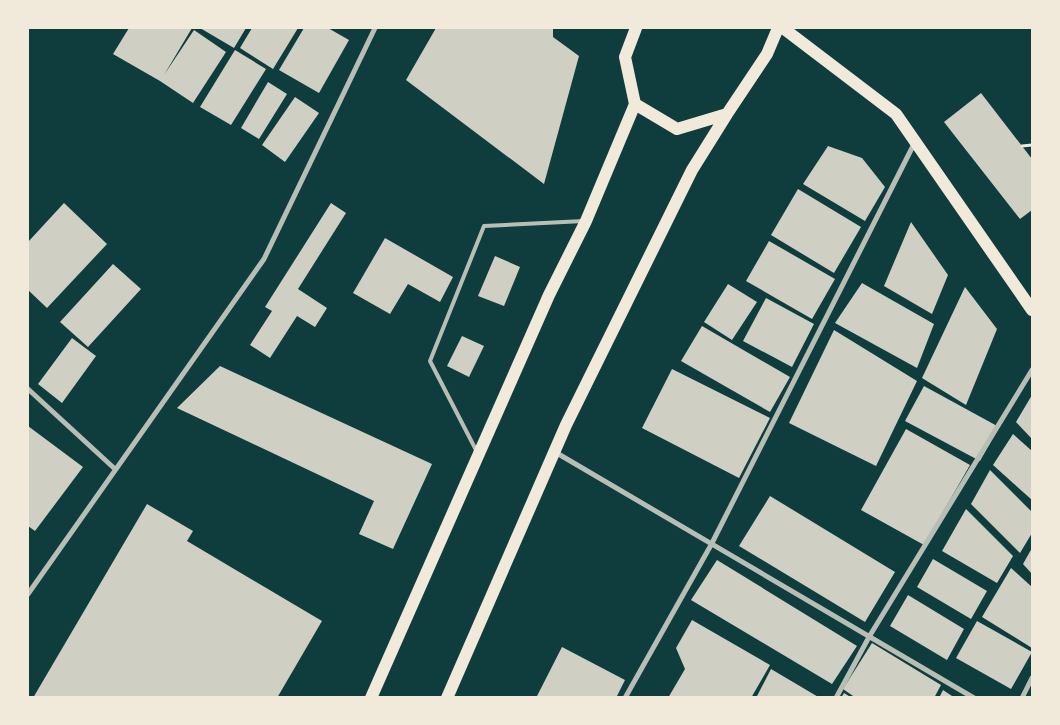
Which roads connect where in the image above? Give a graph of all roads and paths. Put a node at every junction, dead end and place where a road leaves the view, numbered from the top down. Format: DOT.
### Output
graph roads {
  1 [pos="376,28"];
  2 [pos="636,28"];
  3 [pos="778,28"];
  4 [pos="783,28"];
  5 [pos="635,104"];
  6 [pos="727,114"];
  7 [pos="915,141"];
  8 [pos="1032,145"];
  9 [pos="1022,146"];
  10 [pos="586,220"];
  11 [pos="1032,310"];
  12 [pos="1032,370"];
  13 [pos="28,389"];
  14 [pos="554,452"];
  15 [pos="479,454"];
  16 [pos="115,470"];
  17 [pos="711,545"];
  18 [pos="28,594"];
  19 [pos="869,637"];
  20 [pos="1032,678"];
  21 [pos="371,698"];
  22 [pos="447,698"];
  23 [pos="625,698"];
  24 [pos="836,698"];
  25 [pos="974,698"];
  26 [pos="1022,698"];
  1 -- 16 [label="street"];
  2 -- 5 [label="main road"];
  3 -- 6 [label="main road"];
  4 -- 7 [label="main road"];
  5 -- 6 [label="main road"];
  5 -- 10 [label="main road"];
  6 -- 14 [label="main road"];
  7 -- 11 [label="main road"];
  7 -- 17 [label="street"];
  8 -- 9 [label="path"];
  10 -- 15 [label="main road"];
  10 -- 15 [label="lane"];
  12 -- 19 [label="street"];
  13 -- 16 [label="street"];
  14 -- 17 [label="street"];
  14 -- 22 [label="main road"];
  15 -- 21 [label="main road"];
  16 -- 18 [label="street"];
  17 -- 19 [label="street"];
  17 -- 23 [label="street"];
  19 -- 24 [label="street"];
  19 -- 25 [label="street"];
  20 -- 26 [label="street"];
}
